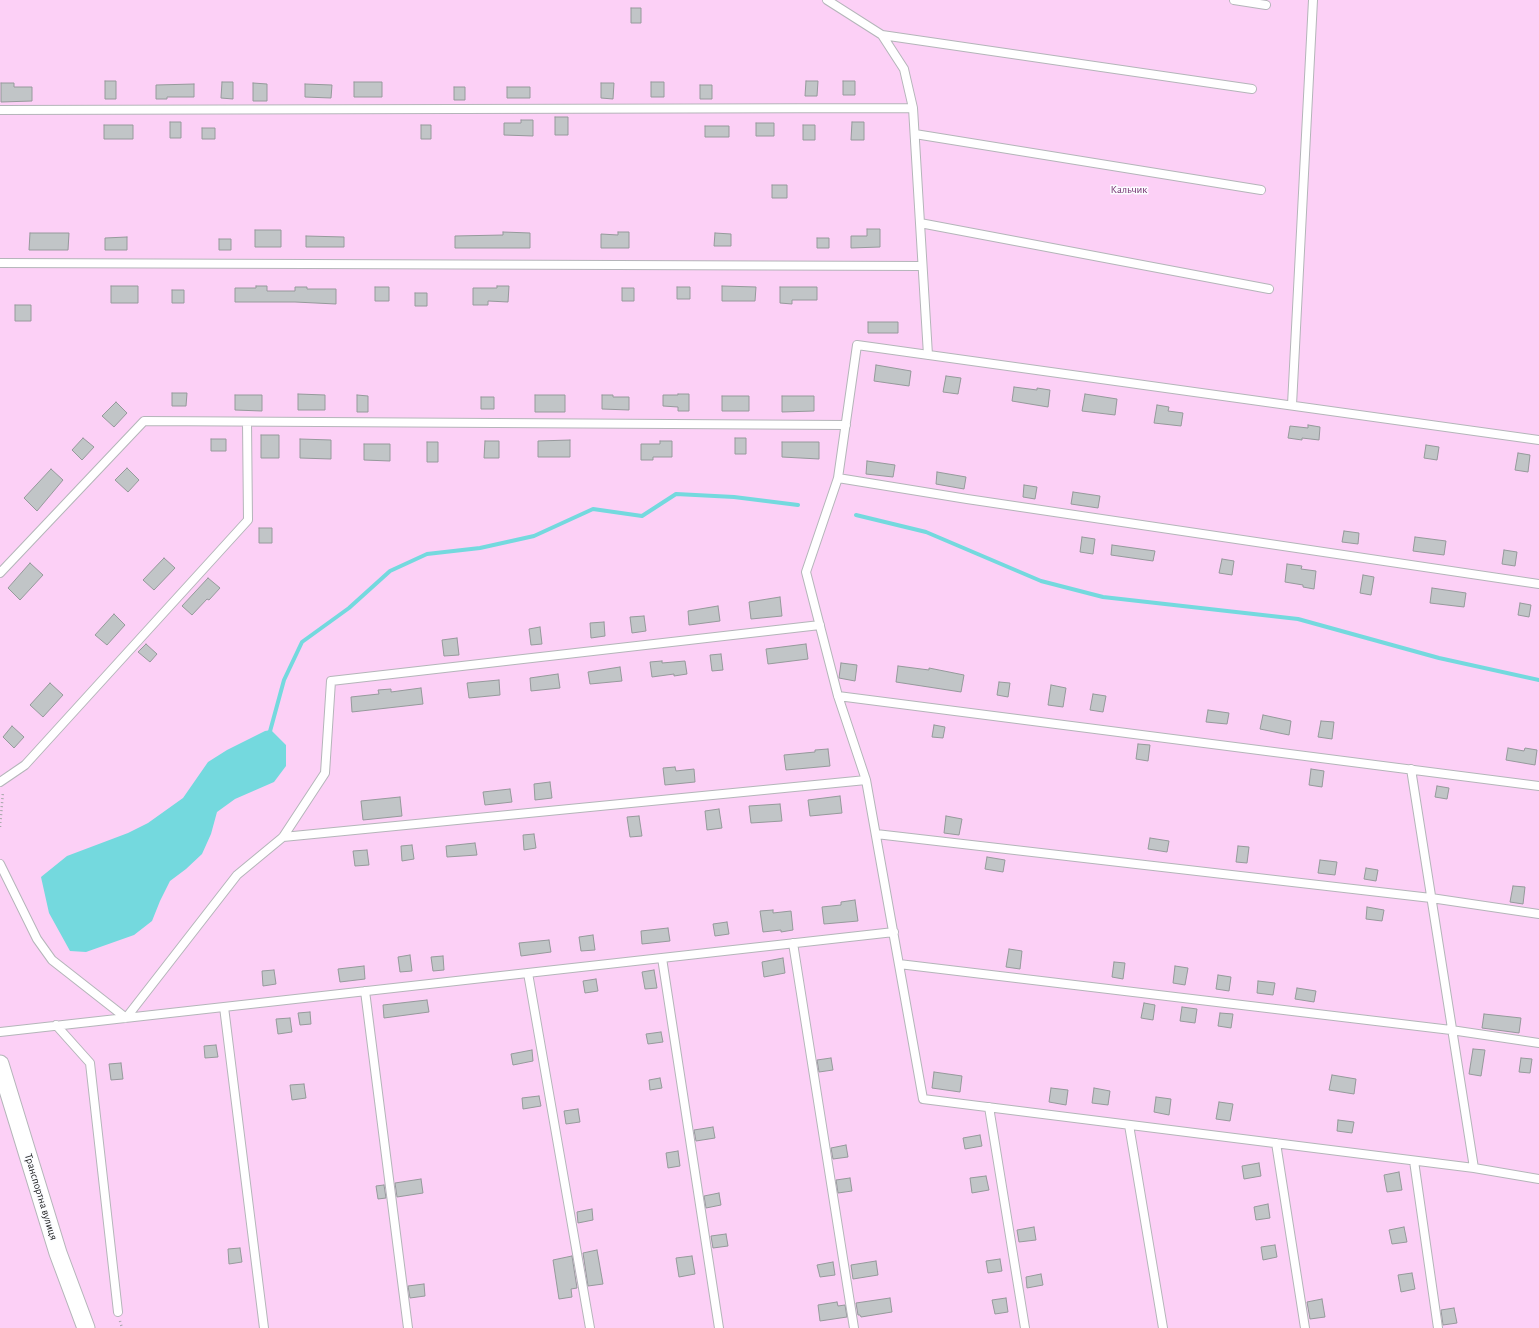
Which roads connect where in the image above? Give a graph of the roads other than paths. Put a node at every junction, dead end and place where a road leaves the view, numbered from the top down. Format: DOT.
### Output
graph roads {
  1 [pos="827,0"];
  2 [pos="1234,0"];
  3 [pos="1313,0"];
  4 [pos="1266,5"];
  5 [pos="882,35"];
  6 [pos="1252,89"];
  7 [pos="913,108"];
  8 [pos="0,110"];
  9 [pos="914,134"];
  10 [pos="1261,190"];
  11 [pos="920,222"];
  12 [pos="0,263"];
  13 [pos="922,266"];
  14 [pos="1269,289"];
  15 [pos="928,355"];
  16 [pos="1292,406"];
  17 [pos="247,422"];
  18 [pos="846,425"];
  19 [pos="1539,440"];
  20 [pos="838,478"];
  21 [pos="0,573"];
  22 [pos="1539,584"];
  23 [pos="820,625"];
  24 [pos="838,696"];
  25 [pos="1411,769"];
  26 [pos="866,780"];
  27 [pos="2,781"];
  28 [pos="1539,786"];
  29 [pos="876,834"];
  30 [pos="283,837"];
  31 [pos="0,864"];
  32 [pos="1431,898"];
  33 [pos="1539,914"];
  34 [pos="894,932"];
  35 [pos="793,943"];
  36 [pos="662,958"];
  37 [pos="899,964"];
  38 [pos="528,973"];
  39 [pos="365,991"];
  40 [pos="224,1007"];
  41 [pos="126,1018"];
  42 [pos="56,1025"];
  43 [pos="1451,1030"];
  44 [pos="0,1032"];
  45 [pos="1539,1044"];
  46 [pos="0,1064"];
  47 [pos="989,1107"];
  48 [pos="1129,1125"];
  49 [pos="1276,1144"];
  50 [pos="1414,1161"];
  51 [pos="1474,1168"];
  52 [pos="1539,1179"];
  53 [pos="118,1312"];
  54 [pos="86,1328"];
  55 [pos="264,1328"];
  56 [pos="408,1328"];
  57 [pos="590,1328"];
  58 [pos="719,1328"];
  59 [pos="854,1328"];
  60 [pos="1025,1328"];
  61 [pos="1163,1328"];
  62 [pos="1304,1328"];
  63 [pos="1438,1328"];
  1 -- 5 [label="lane"];
  2 -- 4 [label="lane"];
  3 -- 16 [label="lane"];
  5 -- 6 [label="lane"];
  5 -- 7 [label="lane"];
  7 -- 8 [label="lane"];
  7 -- 9 [label="lane"];
  9 -- 10 [label="lane"];
  9 -- 11 [label="lane"];
  11 -- 13 [label="lane"];
  11 -- 14 [label="lane"];
  12 -- 13 [label="lane"];
  13 -- 15 [label="lane"];
  15 -- 16 [label="lane"];
  15 -- 18 [label="lane"];
  16 -- 19 [label="lane"];
  17 -- 18 [label="lane"];
  17 -- 21 [label="lane"];
  17 -- 27 [label="lane"];
  18 -- 20 [label="lane"];
  20 -- 22 [label="lane"];
  20 -- 23 [label="lane"];
  23 -- 24 [label="lane"];
  23 -- 30 [label="lane"];
  24 -- 25 [label="lane"];
  24 -- 26 [label="lane"];
  25 -- 28 [label="lane"];
  25 -- 32 [label="lane"];
  26 -- 29 [label="lane"];
  26 -- 30 [label="lane"];
  29 -- 32 [label="lane"];
  29 -- 34 [label="lane"];
  30 -- 41 [label="lane"];
  31 -- 41 [label="lane"];
  32 -- 33 [label="lane"];
  32 -- 43 [label="lane"];
  34 -- 35 [label="lane"];
  34 -- 37 [label="lane"];
  35 -- 36 [label="lane"];
  35 -- 59 [label="lane"];
  36 -- 38 [label="lane"];
  36 -- 58 [label="lane"];
  37 -- 43 [label="lane"];
  37 -- 47 [label="lane"];
  38 -- 39 [label="lane"];
  38 -- 57 [label="lane"];
  39 -- 40 [label="lane"];
  39 -- 56 [label="lane"];
  40 -- 41 [label="lane"];
  40 -- 55 [label="lane"];
  41 -- 42 [label="lane"];
  42 -- 44 [label="lane"];
  42 -- 53 [label="lane"];
  43 -- 45 [label="lane"];
  43 -- 51 [label="lane"];
  46 -- 54 [label="street, Транспортна вулиця"];
  47 -- 48 [label="lane"];
  47 -- 60 [label="lane"];
  48 -- 49 [label="lane"];
  48 -- 61 [label="lane"];
  49 -- 50 [label="lane"];
  49 -- 62 [label="lane"];
  50 -- 51 [label="lane"];
  50 -- 63 [label="lane"];
  51 -- 52 [label="lane"];
}
